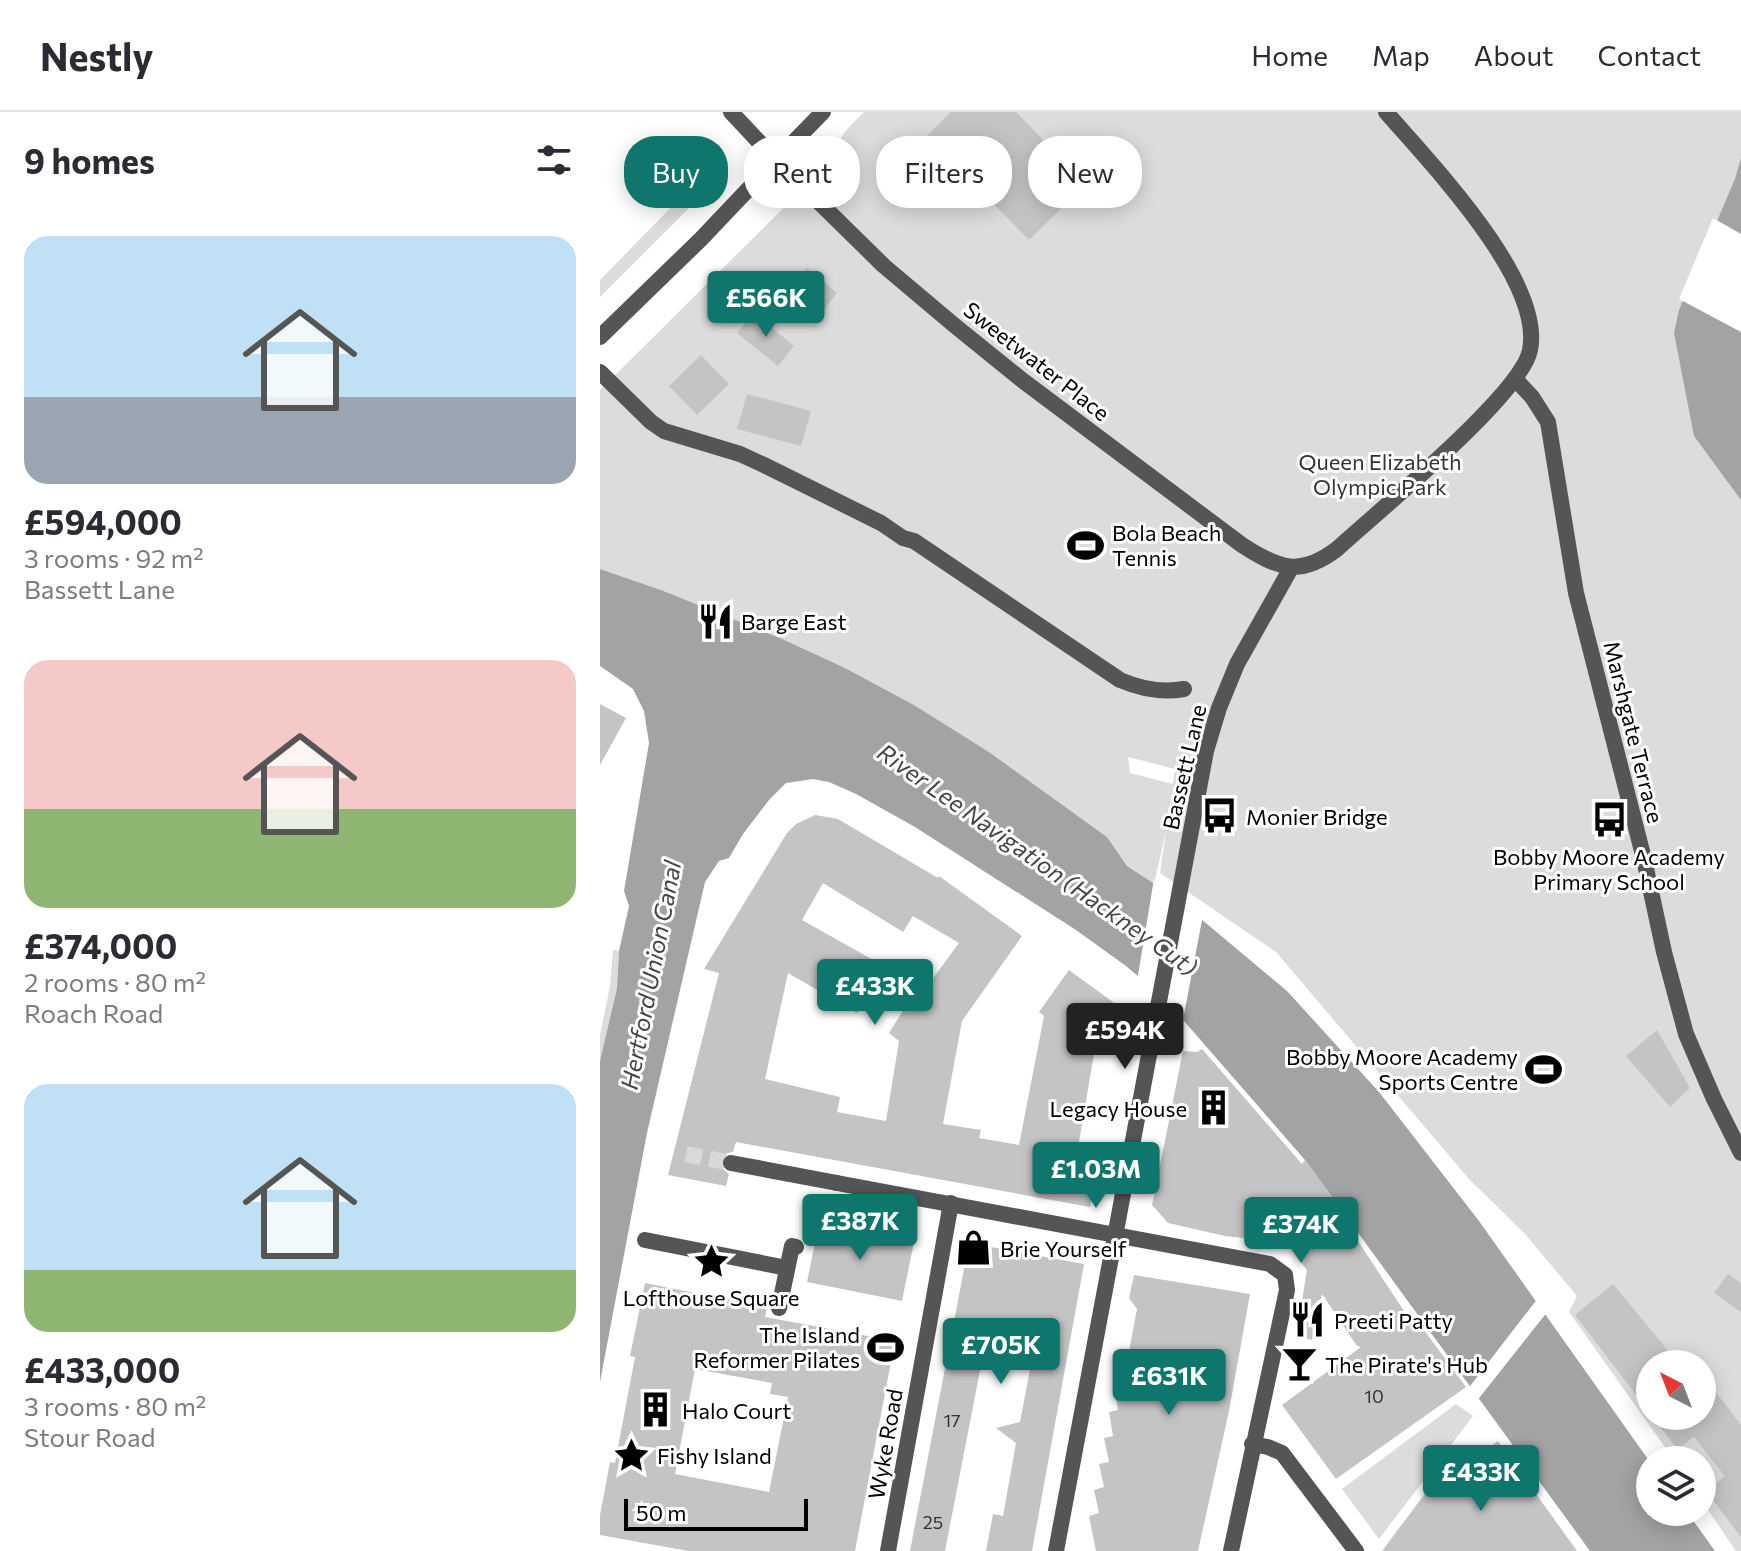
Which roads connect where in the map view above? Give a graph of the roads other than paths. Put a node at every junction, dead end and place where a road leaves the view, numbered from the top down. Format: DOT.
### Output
graph roads {
  1 [pos="731,112"];
  2 [pos="823,112"];
  3 [pos="1386,112"];
  4 [pos="754,136"];
  5 [pos="800,136"];
  6 [pos="744,192"];
  7 [pos="826,208"];
  8 [pos="600,337"];
  9 [pos="600,372"];
  10 [pos="1516,380"];
  11 [pos="1291,568"];
  12 [pos="1184,689"];
  13 [pos="1741,1153"];
  14 [pos="731,1163"];
  15 [pos="951,1203"];
  16 [pos="1116,1235"];
  17 [pos="645,1240"];
  18 [pos="796,1247"];
  19 [pos="787,1268"];
  20 [pos="779,1308"];
  21 [pos="1252,1444"];
  22 [pos="888,1551"];
  23 [pos="1056,1551"];
  24 [pos="1231,1551"];
  25 [pos="1356,1551"];
  1 -- 4 [label="street, Sweetwater Place"];
  2 -- 5 [label="street"];
  3 -- 10 [label="street"];
  6 -- 8 [label="street"];
  7 -- 11 [label="street, Sweetwater Place"];
  9 -- 12 [label="street"];
  10 -- 11 [label="street"];
  10 -- 13 [label="street, Marshgate Terrace"];
  11 -- 16 [label="street, Bassett Lane"];
  14 -- 15 [label="street"];
  15 -- 16 [label="street"];
  15 -- 22 [label="street, Wyke Road"];
  16 -- 21 [label="street"];
  16 -- 23 [label="street, Bassett Lane"];
  17 -- 19 [label="street"];
  18 -- 19 [label="street"];
  19 -- 20 [label="street"];
  21 -- 24 [label="street"];
  21 -- 25 [label="street"];
}
